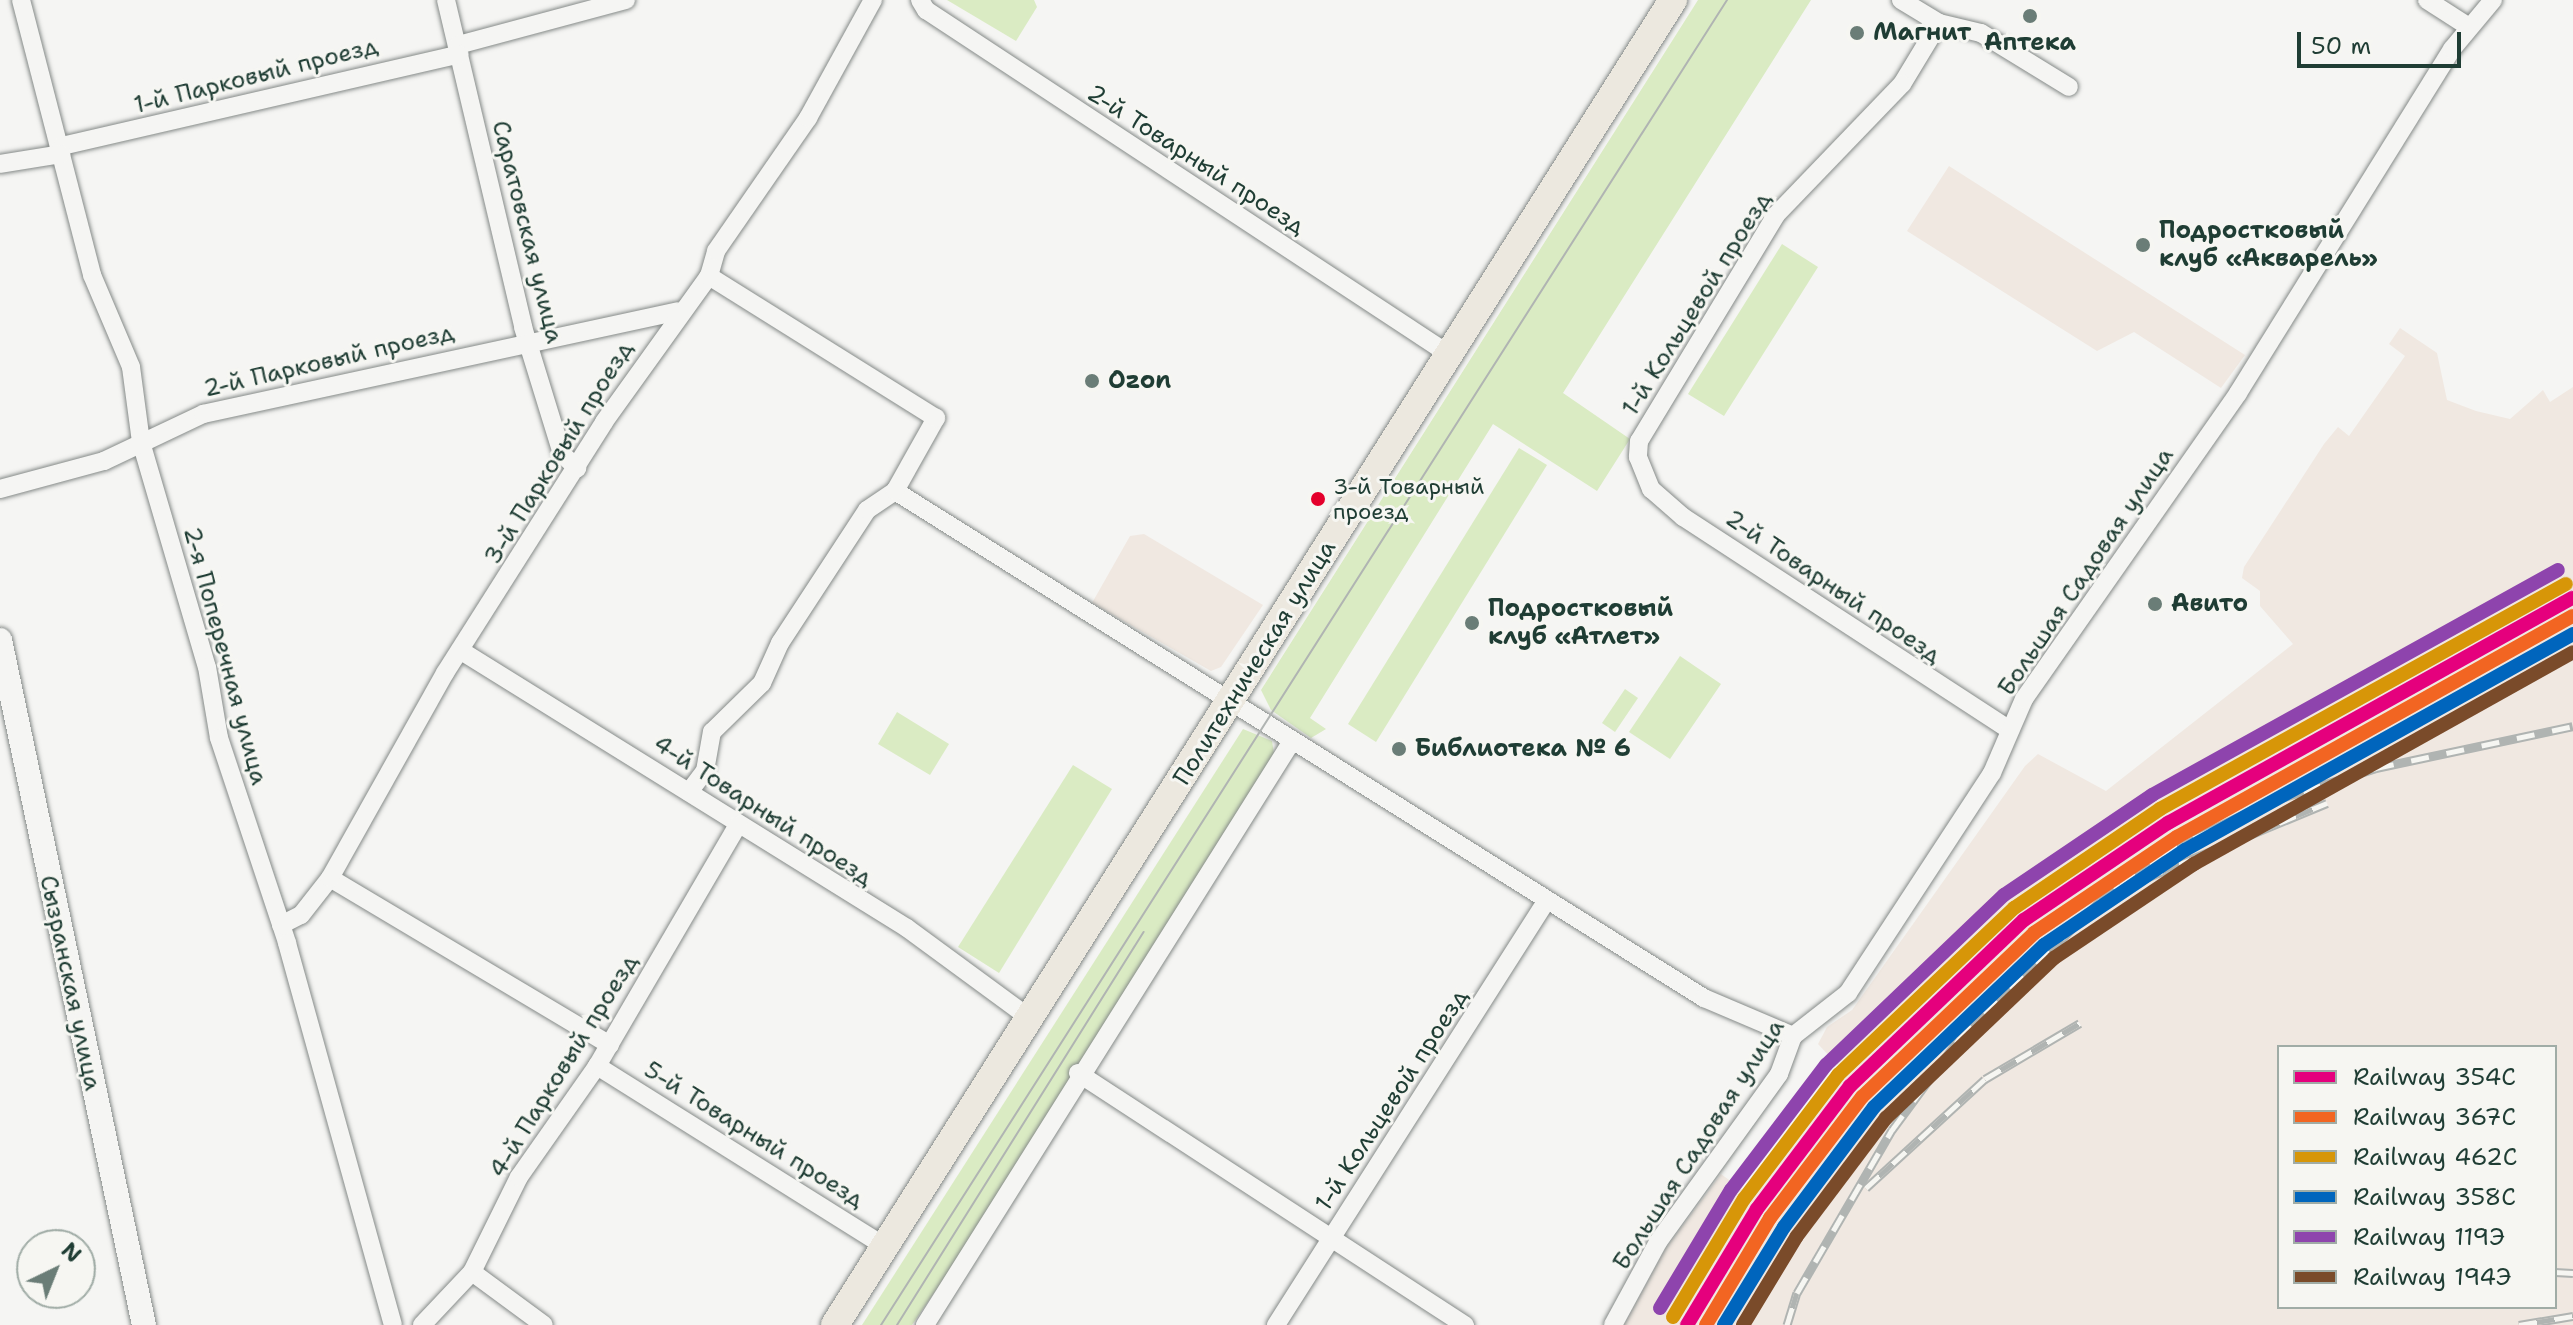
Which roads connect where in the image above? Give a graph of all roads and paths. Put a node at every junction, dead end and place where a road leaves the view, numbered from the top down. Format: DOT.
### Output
graph roads {
  1 [pos="21,0"];
  2 [pos="446,0"];
  3 [pos="626,0"];
  4 [pos="873,0"];
  5 [pos="920,0"];
  6 [pos="1673,0"];
  7 [pos="1901,0"];
  8 [pos="2427,0"];
  9 [pos="2493,0"];
  10 [pos="1939,23"];
  11 [pos="2469,27"];
  12 [pos="459,49"];
  13 [pos="2069,87"];
  14 [pos="62,150"];
  15 [pos="0,164"];
  16 [pos="709,276"];
  17 [pos="678,311"];
  18 [pos="527,341"];
  19 [pos="1450,355"];
  20 [pos="141,442"];
  21 [pos="577,468"];
  22 [pos="1641,472"];
  23 [pos="0,489"];
  24 [pos="895,491"];
  25 [pos="0,640"];
  26 [pos="463,652"];
  27 [pos="1231,702"];
  28 [pos="2010,730"];
  29 [pos="1292,741"];
  30 [pos="689,792"];
  31 [pos="738,825"];
  32 [pos="330,878"];
  33 [pos="1547,900"];
  34 [pos="281,925"];
  35 [pos="1031,1019"];
  36 [pos="1793,1036"];
  37 [pos="610,1045"];
  38 [pos="597,1066"];
  39 [pos="1078,1073"];
  40 [pos="1332,1237"];
  41 [pos="885,1247"];
  42 [pos="472,1272"];
  43 [pos="144,1325"];
  44 [pos="393,1325"];
  45 [pos="422,1325"];
  46 [pos="544,1325"];
  47 [pos="835,1325"];
  48 [pos="925,1325"];
  49 [pos="1276,1325"];
  50 [pos="1465,1325"];
  51 [pos="1613,1325"];
  1 -- 14 [label="street, 2-я Поперечная улица"];
  2 -- 12 [label="street, Саратовская улица"];
  3 -- 12 [label="street, 1-й Парковый проезд"];
  4 -- 16 [label="street, 3-й Парковый проезд"];
  5 -- 19 [label="street, 2-й Товарный проезд"];
  6 -- 19 [label="main road, Политехническая улица"];
  7 -- 10 [label="street"];
  8 -- 11 [label="street"];
  9 -- 11 [label="street, Большая Садовая улица"];
  10 -- 13 [label="street"];
  10 -- 22 [label="street, 1-й Кольцевой проезд"];
  11 -- 28 [label="street, Большая Садовая улица"];
  12 -- 14 [label="street, 1-й Парковый проезд"];
  12 -- 18 [label="street, Саратовская улица"];
  14 -- 15 [label="street, 1-й Парковый проезд"];
  14 -- 20 [label="street, 2-я Поперечная улица"];
  16 -- 17 [label="street, 3-й Парковый проезд"];
  16 -- 24 [label="street"];
  17 -- 18 [label="street, 2-й Парковый проезд"];
  17 -- 21 [label="street, 3-й Парковый проезд"];
  18 -- 20 [label="street, 2-й Парковый проезд"];
  18 -- 21 [label="street, Саратовская улица"];
  19 -- 27 [label="main road, Политехническая улица"];
  20 -- 23 [label="street, 2-й Парковый проезд"];
  20 -- 34 [label="street, 2-я Поперечная улица"];
  21 -- 26 [label="street, 3-й Парковый проезд"];
  22 -- 28 [label="street, 2-й Товарный проезд"];
  24 -- 27 [label="street"];
  24 -- 30 [label="street"];
  25 -- 43 [label="street, Сызранская улица"];
  26 -- 30 [label="street, 4-й Товарный проезд"];
  26 -- 32 [label="street, 3-й Парковый проезд"];
  27 -- 29 [label="street"];
  27 -- 35 [label="main road, Политехническая улица"];
  28 -- 36 [label="street, Большая Садовая улица"];
  29 -- 33 [label="street"];
  29 -- 39 [label="street"];
  30 -- 31 [label="street, 4-й Товарный проезд"];
  31 -- 35 [label="street, 4-й Товарный проезд"];
  31 -- 37 [label="street, 4-й Парковый проезд"];
  32 -- 34 [label="street, 3-й Парковый проезд"];
  32 -- 37 [label="street"];
  33 -- 36 [label="street"];
  33 -- 40 [label="street, 1-й Кольцевой проезд"];
  34 -- 44 [label="street, 2-я Поперечная улица"];
  35 -- 41 [label="main road, Политехническая улица"];
  36 -- 51 [label="street, Большая Садовая улица"];
  37 -- 38 [label="street, 4-й Парковый проезд"];
  38 -- 41 [label="street, 5-й Товарный проезд"];
  38 -- 42 [label="street, 4-й Парковый проезд"];
  39 -- 40 [label="street"];
  39 -- 48 [label="street"];
  40 -- 49 [label="street, 1-й Кольцевой проезд"];
  40 -- 50 [label="street"];
  41 -- 47 [label="main road, Политехническая улица"];
  42 -- 45 [label="street, 4-й Парковый проезд"];
  42 -- 46 [label="street"];
}
